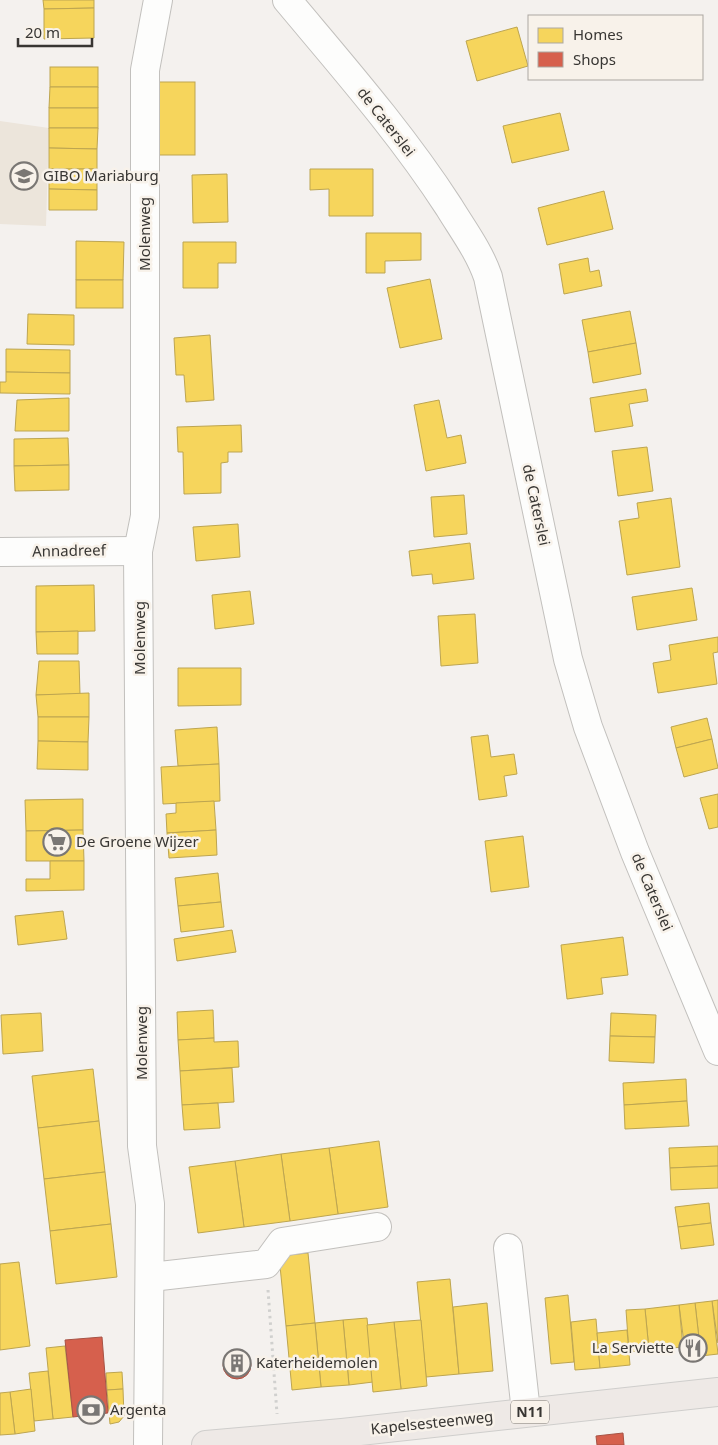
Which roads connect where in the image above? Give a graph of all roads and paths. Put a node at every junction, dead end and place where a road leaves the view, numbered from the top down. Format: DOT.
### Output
graph roads {
  1 [pos="158,0"];
  2 [pos="287,0"];
  3 [pos="138,551"];
  4 [pos="0,552"];
  5 [pos="718,1051"];
  6 [pos="377,1227"];
  7 [pos="508,1248"];
  8 [pos="266,1264"];
  9 [pos="151,1277"];
  10 [pos="718,1392"];
  11 [pos="526,1412"];
  12 [pos="278,1437"];
  13 [pos="148,1445"];
  14 [pos="206,1445"];
  1 -- 3 [label="street, Molenweg"];
  2 -- 5 [label="street, de Caterslei"];
  3 -- 4 [label="street, Annadreef"];
  3 -- 9 [label="street, Molenweg"];
  6 -- 8 [label="street"];
  7 -- 11 [label="street"];
  8 -- 9 [label="street"];
  8 -- 12 [label="path"];
  9 -- 13 [label="street, Molenweg"];
  10 -- 11 [label="main road, Kapelsesteenweg / N11"];
  11 -- 12 [label="main road, Kapelsesteenweg / N11"];
  12 -- 14 [label="main road, Kapelsesteenweg / N11"];
}
